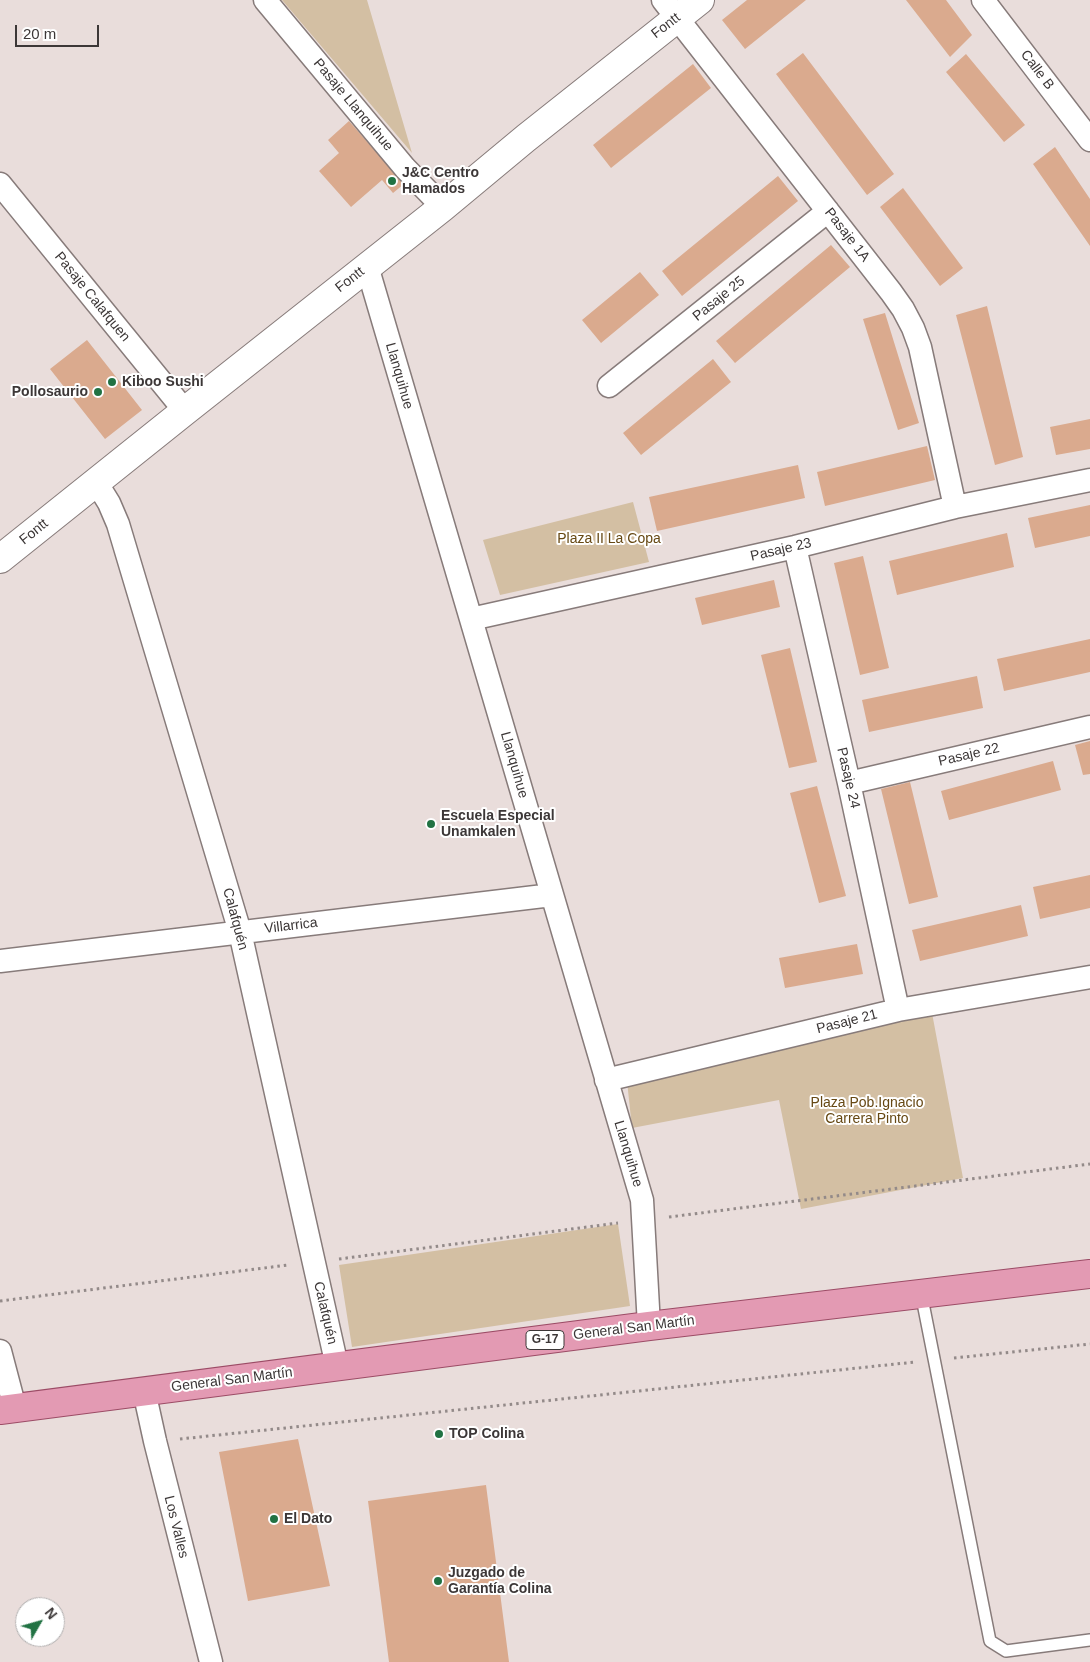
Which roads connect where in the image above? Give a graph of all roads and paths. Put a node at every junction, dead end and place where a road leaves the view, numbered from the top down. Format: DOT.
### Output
graph roads {
  1 [pos="266,0"];
  2 [pos="700,0"];
  3 [pos="983,0"];
  4 [pos="670,9"];
  5 [pos="1090,140"];
  6 [pos="0,184"];
  7 [pos="443,208"];
  8 [pos="828,211"];
  9 [pos="367,266"];
  10 [pos="609,386"];
  11 [pos="185,411"];
  12 [pos="1090,480"];
  13 [pos="96,482"];
  14 [pos="955,507"];
  15 [pos="794,547"];
  16 [pos="0,559"];
  17 [pos="471,619"];
  18 [pos="1090,727"];
  19 [pos="849,783"];
  20 [pos="552,895"];
  21 [pos="240,932"];
  22 [pos="0,961"];
  23 [pos="1090,977"];
  24 [pos="898,1010"];
  25 [pos="606,1080"];
  26 [pos="1090,1164"];
  27 [pos="664,1218"];
  28 [pos="624,1223"];
  29 [pos="337,1259"];
  30 [pos="297,1264"];
  31 [pos="1090,1274"];
  32 [pos="921,1294"];
  33 [pos="0,1301"];
  34 [pos="649,1326"];
  35 [pos="1090,1344"];
  36 [pos="0,1351"];
  37 [pos="952,1359"];
  38 [pos="923,1362"];
  39 [pos="337,1366"];
  40 [pos="144,1391"];
  41 [pos="8,1408"];
  42 [pos="155,1441"];
  43 [pos="1090,1640"];
  44 [pos="211,1662"];
  1 -- 7 [label="street, Pasaje Llanquihue"];
  2 -- 4 [label="main road, Fontt"];
  3 -- 5 [label="street, Calle B"];
  4 -- 7 [label="main road, Fontt"];
  4 -- 8 [label="street, Pasaje 1A"];
  6 -- 11 [label="street, Pasaje Calafquen"];
  7 -- 9 [label="main road, Fontt"];
  8 -- 10 [label="street, Pasaje 25"];
  8 -- 14 [label="street, Pasaje 1A"];
  9 -- 11 [label="main road, Fontt"];
  9 -- 17 [label="street, Llanquihue"];
  11 -- 13 [label="main road, Fontt"];
  12 -- 14 [label="street, Pasaje 23"];
  13 -- 16 [label="main road, Fontt"];
  13 -- 21 [label="street, Calafquén"];
  14 -- 15 [label="street, Pasaje 23"];
  15 -- 17 [label="street, Pasaje 23"];
  15 -- 19 [label="street, Pasaje 24"];
  17 -- 20 [label="street, Llanquihue"];
  18 -- 19 [label="street, Pasaje 22"];
  19 -- 24 [label="street, Pasaje 24"];
  20 -- 21 [label="street, Villarrica"];
  20 -- 25 [label="street, Llanquihue"];
  21 -- 22 [label="street, Villarrica"];
  21 -- 39 [label="street, Calafquén"];
  23 -- 24 [label="street, Pasaje 21"];
  24 -- 25 [label="street, Pasaje 21"];
  25 -- 34 [label="street, Llanquihue"];
  26 -- 27 [label="path"];
  28 -- 29 [label="path"];
  30 -- 33 [label="path"];
  31 -- 32 [label="main road, General San Martín / G-17"];
  32 -- 34 [label="main road, General San Martín / G-17"];
  32 -- 43 [label="lane"];
  34 -- 39 [label="main road, General San Martín / G-17"];
  35 -- 37 [label="path"];
  36 -- 41 [label="street"];
  38 -- 42 [label="path"];
  39 -- 40 [label="main road, General San Martín / G-17"];
  40 -- 41 [label="main road, General San Martín / G-17"];
  40 -- 42 [label="street, Los Valles"];
  42 -- 44 [label="street, Los Valles"];
}
